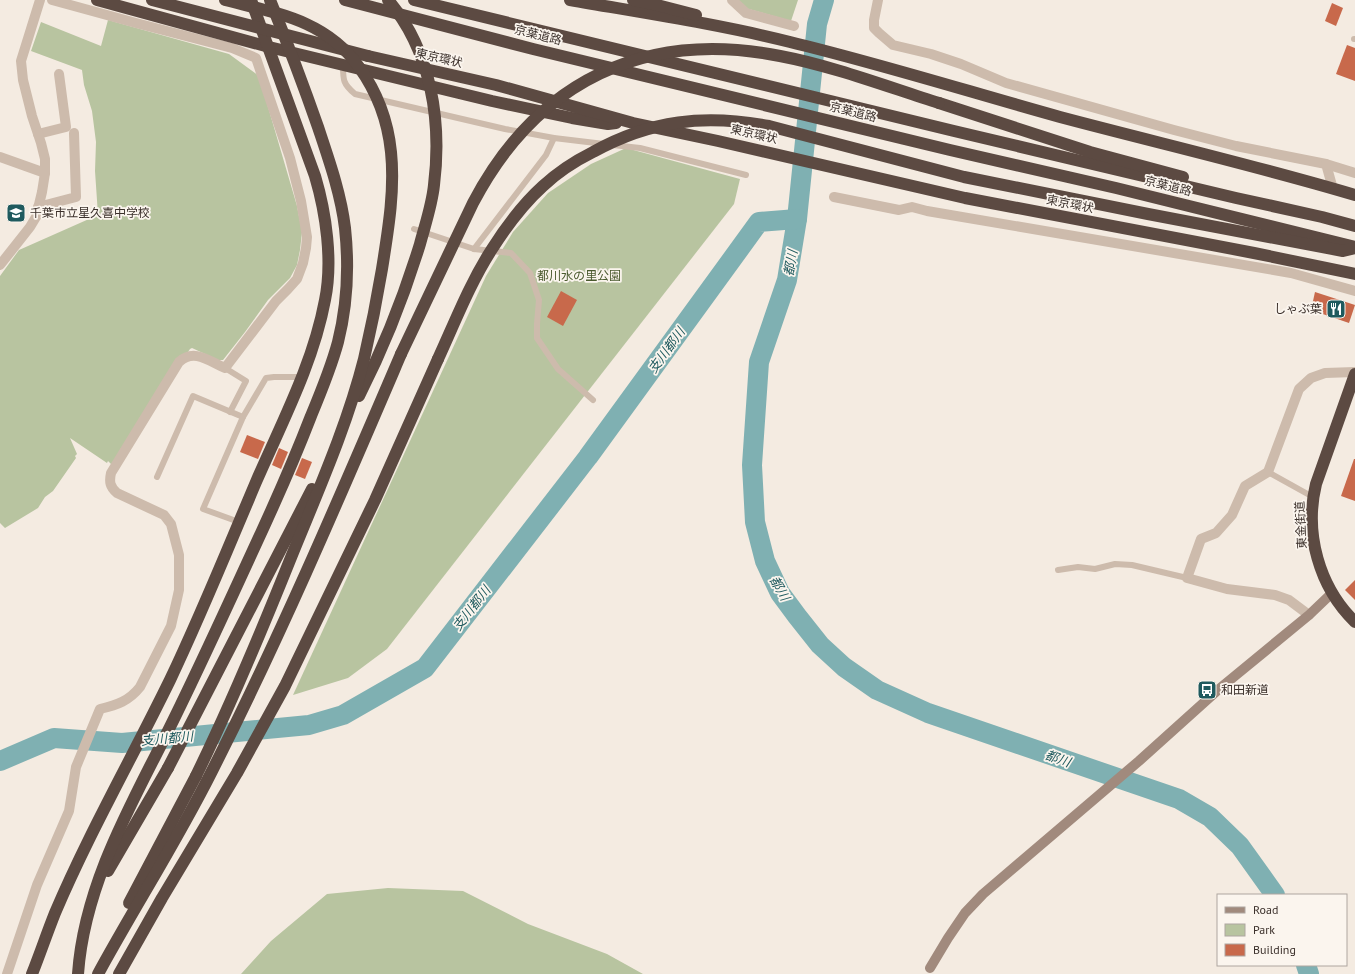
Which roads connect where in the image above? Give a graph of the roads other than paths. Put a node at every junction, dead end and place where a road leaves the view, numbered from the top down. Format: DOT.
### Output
graph roads {
  1 [pos="40,0"];
  2 [pos="52,0"];
  3 [pos="97,0"];
  4 [pos="152,0"];
  5 [pos="225,0"];
  6 [pos="251,0"];
  7 [pos="270,0"];
  8 [pos="345,0"];
  9 [pos="388,0"];
  10 [pos="414,0"];
  11 [pos="570,0"];
  12 [pos="633,0"];
  13 [pos="732,0"];
  14 [pos="878,0"];
  15 [pos="794,26"];
  16 [pos="747,32"];
  17 [pos="269,47"];
  18 [pos="292,53"];
  19 [pos="256,58"];
  20 [pos="343,65"];
  21 [pos="59,74"];
  22 [pos="633,123"];
  23 [pos="74,133"];
  24 [pos="38,134"];
  25 [pos="554,138"];
  26 [pos="0,157"];
  27 [pos="1326,164"];
  28 [pos="45,173"];
  29 [pos="1355,173"];
  30 [pos="746,175"];
  31 [pos="1333,189"];
  32 [pos="1355,195"];
  33 [pos="834,197"];
  34 [pos="38,207"];
  35 [pos="1322,217"];
  36 [pos="1355,226"];
  37 [pos="414,229"];
  38 [pos="1355,248"];
  39 [pos="474,249"];
  40 [pos="0,265"];
  41 [pos="1355,274"];
  42 [pos="1355,291"];
  43 [pos="225,368"];
  44 [pos="1355,373"];
  45 [pos="302,377"];
  46 [pos="593,400"];
  47 [pos="230,412"];
  48 [pos="243,417"];
  49 [pos="1268,472"];
  50 [pos="157,477"];
  51 [pos="1313,498"];
  52 [pos="239,522"];
  53 [pos="1058,570"];
  54 [pos="1187,578"];
  55 [pos="1332,594"];
  56 [pos="1309,615"];
  57 [pos="1355,622"];
  58 [pos="93,898"];
  59 [pos="110,952"];
  60 [pos="927,971"];
  61 [pos="7,974"];
  62 [pos="32,974"];
  63 [pos="78,974"];
  64 [pos="98,974"];
  65 [pos="119,974"];
  1 -- 24 [label="street"];
  2 -- 19 [label="street"];
  3 -- 17 [label="highway"];
  4 -- 22 [label="highway, 東京環状, bridge"];
  5 -- 59 [label="highway, bridge"];
  6 -- 17 [label="highway"];
  7 -- 18 [label="highway"];
  8 -- 38 [label="highway, 京葉道路, bridge"];
  9 -- 58 [label="highway, bridge"];
  10 -- 35 [label="highway, 京葉道路, bridge"];
  11 -- 16 [label="highway"];
  12 -- 16 [label="highway"];
  13 -- 15 [label="street"];
  14 -- 27 [label="street"];
  16 -- 31 [label="highway"];
  17 -- 18 [label="highway"];
  17 -- 19 [label="street"];
  17 -- 45 [label="highway"];
  18 -- 20 [label="highway"];
  18 -- 58 [label="highway"];
  19 -- 43 [label="street"];
  20 -- 22 [label="highway"];
  20 -- 25 [label="lane"];
  21 -- 24 [label="street"];
  22 -- 41 [label="highway, 東京環状"];
  23 -- 34 [label="street"];
  24 -- 28 [label="street"];
  25 -- 30 [label="lane"];
  25 -- 39 [label="lane"];
  26 -- 28 [label="street"];
  27 -- 29 [label="street"];
  27 -- 31 [label="street"];
  28 -- 34 [label="street"];
  31 -- 32 [label="highway"];
  33 -- 42 [label="street"];
  34 -- 40 [label="street"];
  35 -- 36 [label="highway, 京葉道路"];
  35 -- 59 [label="highway, bridge"];
  37 -- 39 [label="lane"];
  38 -- 65 [label="highway, bridge"];
  39 -- 46 [label="lane"];
  43 -- 47 [label="lane"];
  43 -- 61 [label="street"];
  44 -- 49 [label="street"];
  44 -- 51 [label="highway, 東金街道"];
  45 -- 48 [label="lane"];
  45 -- 52 [label="highway"];
  47 -- 48 [label="lane"];
  47 -- 50 [label="lane"];
  48 -- 52 [label="lane"];
  49 -- 51 [label="lane"];
  49 -- 54 [label="street"];
  51 -- 55 [label="highway, 東金街道"];
  52 -- 62 [label="highway"];
  53 -- 54 [label="lane"];
  54 -- 56 [label="street"];
  55 -- 56 [label="street"];
  55 -- 57 [label="highway, 東金街道"];
  56 -- 60 [label="street"];
  58 -- 63 [label="highway"];
  59 -- 64 [label="highway"];
}
